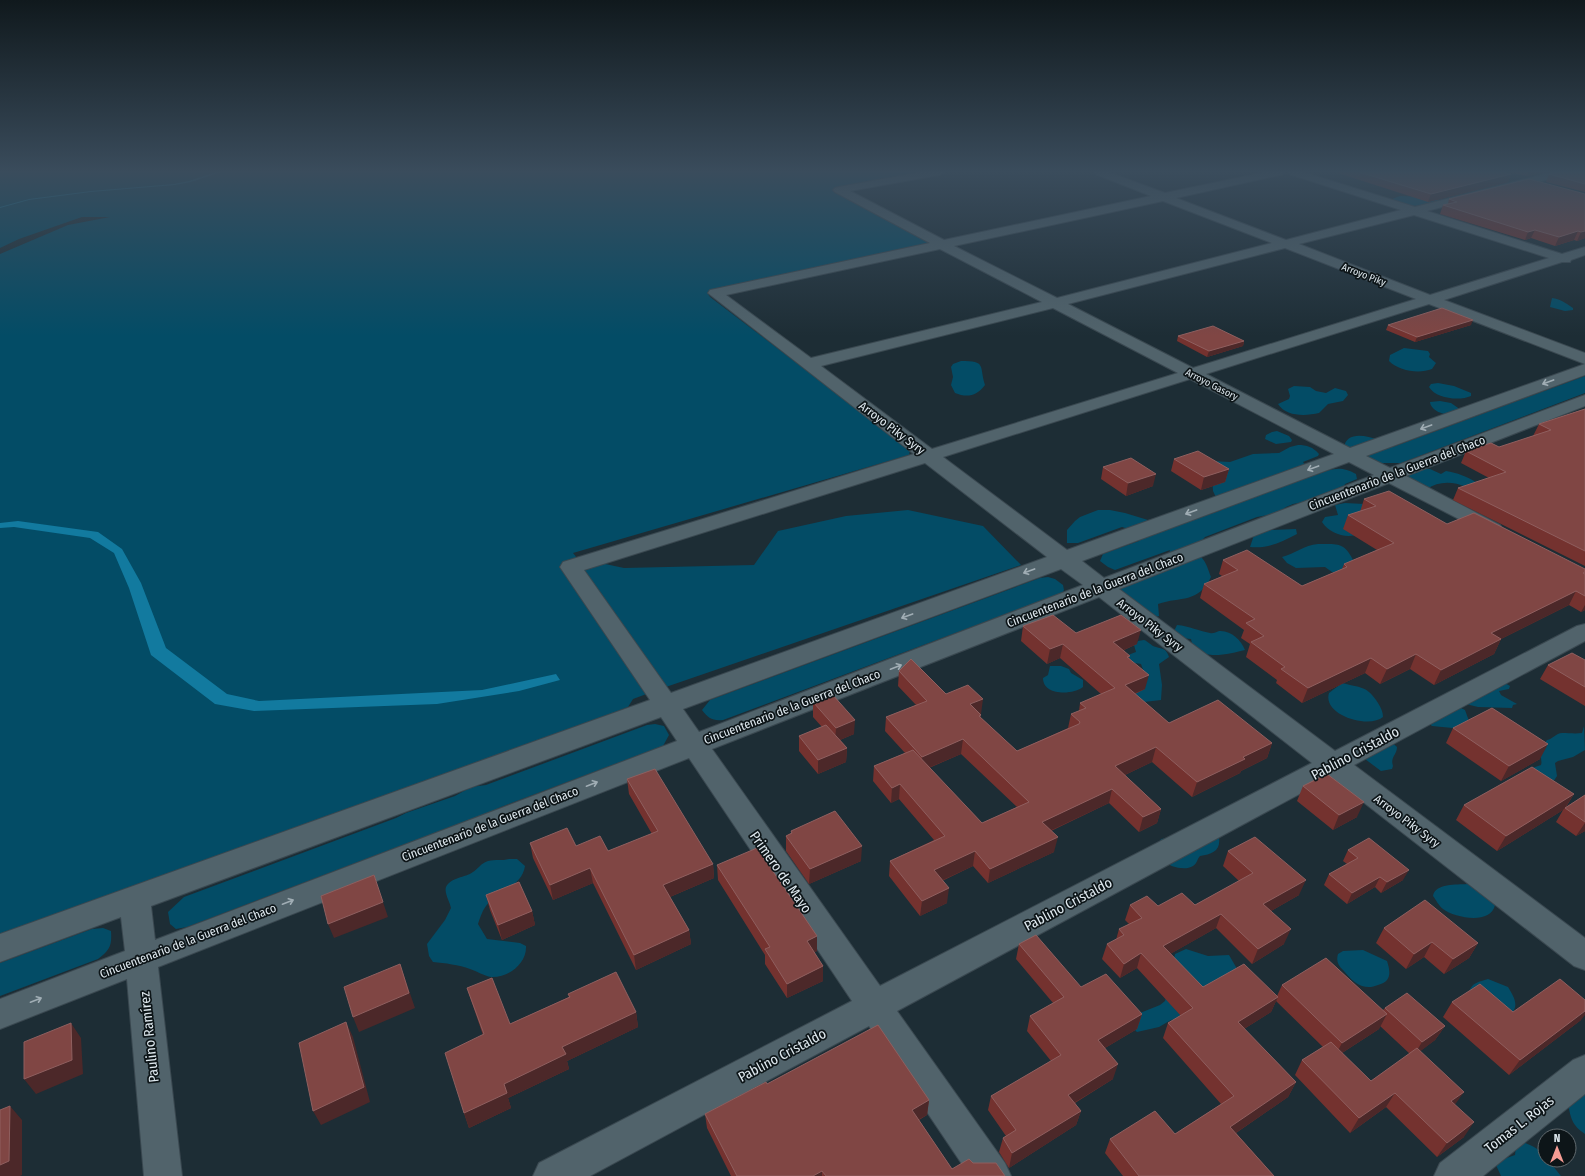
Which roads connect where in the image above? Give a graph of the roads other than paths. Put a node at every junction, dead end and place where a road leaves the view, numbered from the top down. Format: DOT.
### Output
graph roads {
  1 [pos="909,227"];
  2 [pos="1022,227"];
  3 [pos="1242,227"];
  4 [pos="1350,227"];
  5 [pos="1466,227"];
  6 [pos="941,244"];
  7 [pos="1286,244"];
  8 [pos="1585,252"];
  9 [pos="1563,258"];
  10 [pos="1585,265"];
  11 [pos="1431,300"];
  12 [pos="1055,303"];
  13 [pos="1585,359"];
  14 [pos="808,364"];
  15 [pos="1585,368"];
  16 [pos="1192,374"];
  17 [pos="1585,400"];
  18 [pos="1350,455"];
  19 [pos="928,456"];
  20 [pos="1390,476"];
  21 [pos="1508,537"];
  22 [pos="1063,559"];
  23 [pos="1101,588"];
  24 [pos="1585,631"];
  25 [pos="665,704"];
  26 [pos="694,745"];
  27 [pos="1333,764"];
  28 [pos="135,899"];
  29 [pos="0,948"];
  30 [pos="1585,956"];
  31 [pos="141,959"];
  32 [pos="874,1006"];
  33 [pos="0,1014"];
  34 [pos="1585,1072"];
  35 [pos="163,1176"];
  36 [pos="552,1176"];
  37 [pos="992,1176"];
  38 [pos="1453,1176"];
  1 -- 6 [label="street, Arroyo Gasory"];
  2 -- 6 [label="street"];
  3 -- 7 [label="street, Arroyo Piky"];
  4 -- 7 [label="street"];
  5 -- 9 [label="street"];
  6 -- 12 [label="street, Arroyo Gasory"];
  6 -- 14 [label="street, Arroyo Piky Syry"];
  7 -- 11 [label="street, Arroyo Piky"];
  7 -- 12 [label="street"];
  8 -- 9 [label="street"];
  9 -- 10 [label="street"];
  9 -- 11 [label="street"];
  11 -- 13 [label="street, Arroyo Piky"];
  11 -- 16 [label="street"];
  12 -- 14 [label="street"];
  12 -- 16 [label="street, Arroyo Gasory"];
  14 -- 19 [label="street, Arroyo Piky Syry"];
  15 -- 18 [label="street, one-way"];
  16 -- 18 [label="street, Arroyo Gasory"];
  16 -- 19 [label="street"];
  17 -- 20 [label="street, Cincuentenario de la Guerra del Chaco"];
  18 -- 20 [label="street, Arroyo Gasory"];
  18 -- 22 [label="street, one-way"];
  19 -- 22 [label="street, Arroyo Piky Syry"];
  19 -- 25 [label="street, Primero de Mayo"];
  20 -- 21 [label="street, Arroyo Gasory"];
  20 -- 23 [label="street, Cincuentenario de la Guerra del Chaco"];
  22 -- 23 [label="street, Arroyo Piky Syry"];
  22 -- 25 [label="street, one-way"];
  26 -- 23 [label="street, Cincuentenario de la Guerra del Chaco, one-way"];
  23 -- 27 [label="street, Arroyo Piky Syry"];
  24 -- 27 [label="street, Pablino Cristaldo"];
  25 -- 26 [label="street, Primero de Mayo"];
  25 -- 28 [label="street"];
  31 -- 26 [label="street, Cincuentenario de la Guerra del Chaco, one-way"];
  26 -- 32 [label="street, Primero de Mayo"];
  27 -- 30 [label="street, Arroyo Piky Syry"];
  27 -- 32 [label="street, Pablino Cristaldo"];
  28 -- 29 [label="street"];
  28 -- 31 [label="street, Paulino Ramírez"];
  33 -- 31 [label="street, Cincuentenario de la Guerra del Chaco, one-way"];
  31 -- 35 [label="street, Paulino Ramírez"];
  32 -- 36 [label="street, Pablino Cristaldo"];
  32 -- 37 [label="street, Primero de Mayo"];
  34 -- 38 [label="street, Tomas L. Rojas"];
}
